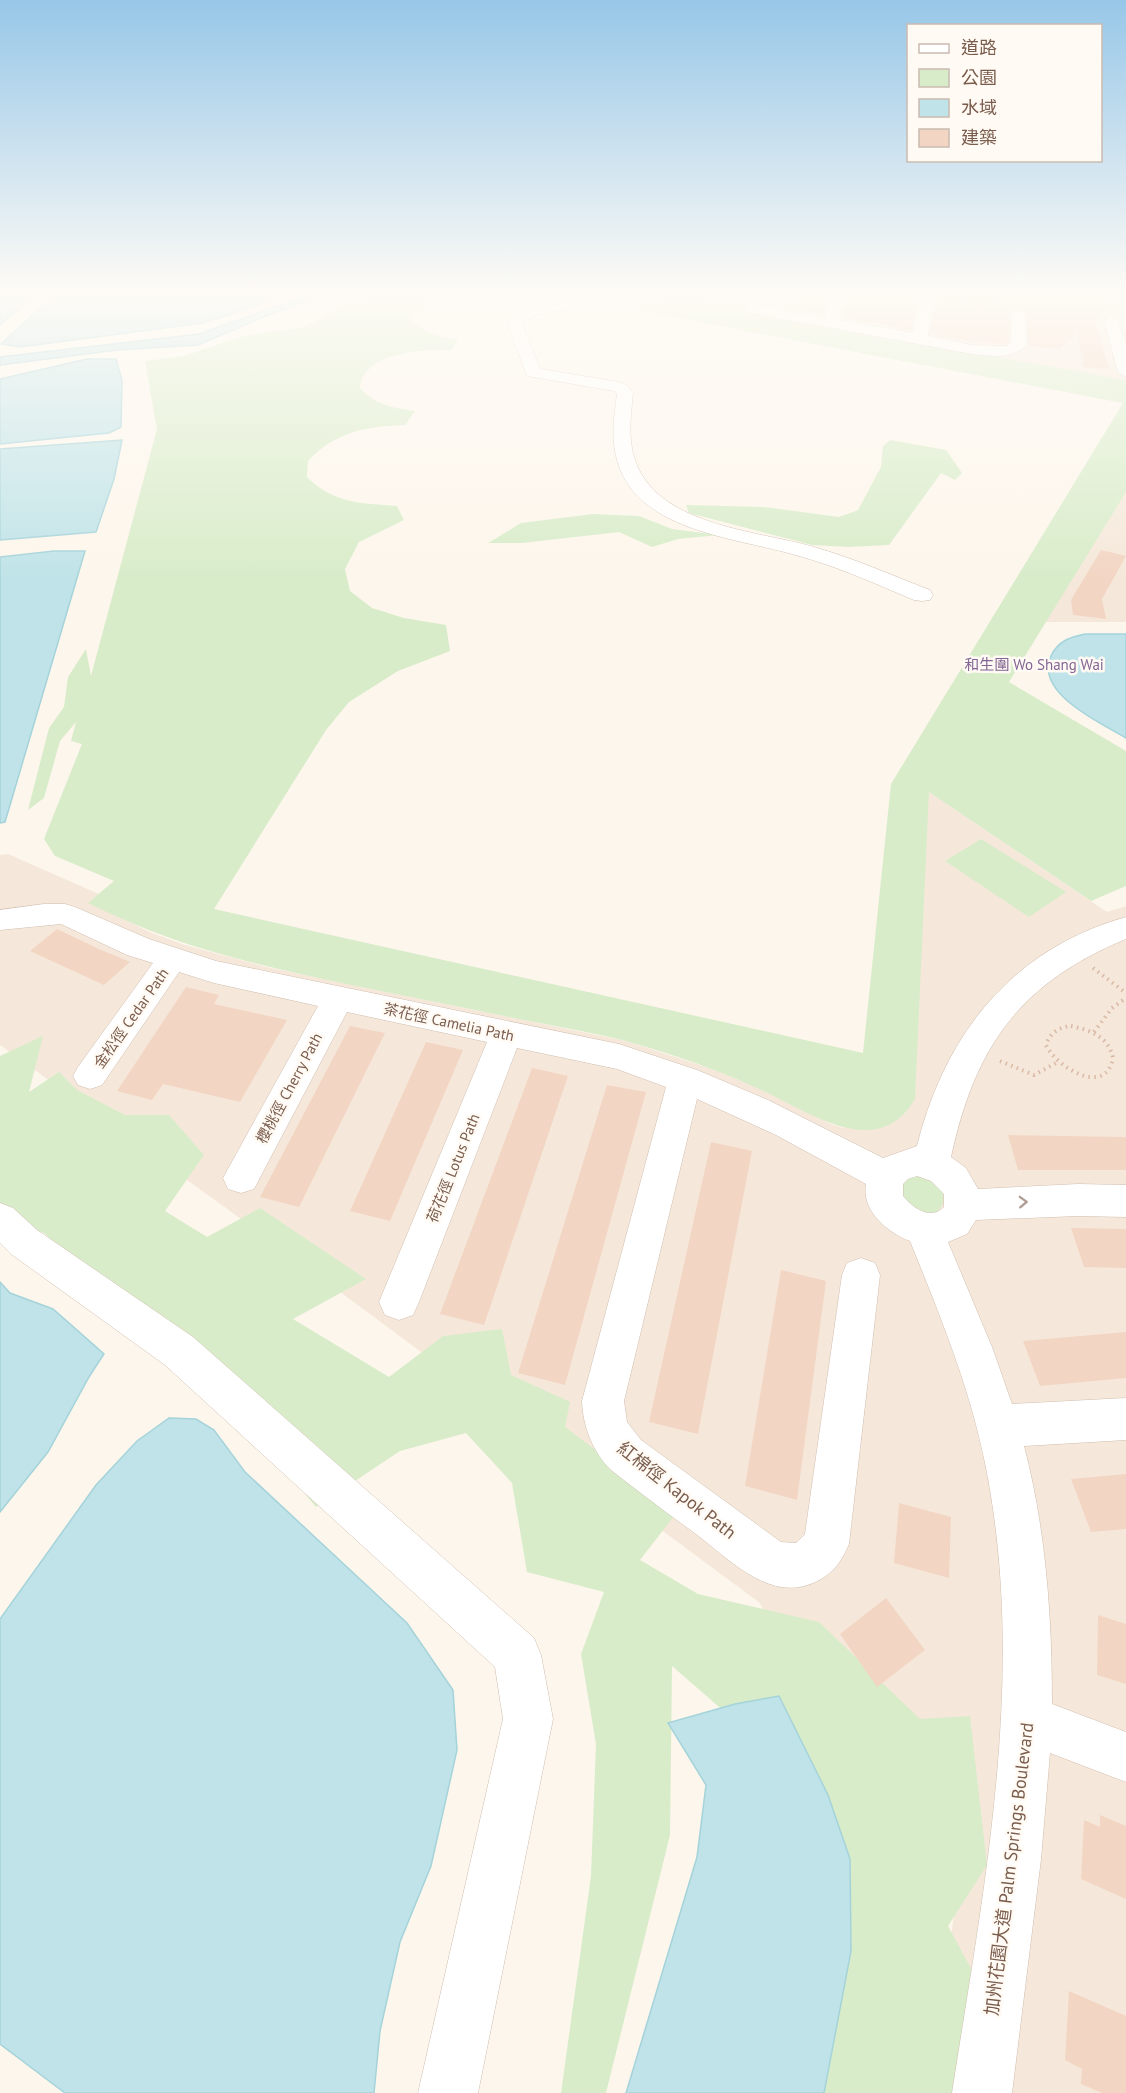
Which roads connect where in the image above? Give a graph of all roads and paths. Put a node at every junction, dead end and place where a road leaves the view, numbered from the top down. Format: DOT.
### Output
graph roads {
  1 [pos="617,387"];
  2 [pos="922,595"];
  3 [pos="0,920"];
  4 [pos="1126,927"];
  5 [pos="172,959"];
  6 [pos="1086,963"];
  7 [pos="1126,993"];
  8 [pos="1126,998"];
  9 [pos="338,999"];
  10 [pos="1094,1032"];
  11 [pos="506,1034"];
  12 [pos="997,1060"];
  13 [pos="1056,1063"];
  14 [pos="90,1076"];
  15 [pos="685,1079"];
  16 [pos="931,1164"];
  17 [pos="885,1177"];
  18 [pos="241,1178"];
  19 [pos="1126,1201"];
  20 [pos="964,1205"];
  21 [pos="0,1219"];
  22 [pos="924,1229"];
  23 [pos="861,1275"];
  24 [pos="399,1302"];
  25 [pos="1126,1419"];
  26 [pos="997,1426"];
  27 [pos="1027,1719"];
  28 [pos="1126,1757"];
  29 [pos="448,2093"];
  30 [pos="982,2093"];
  1 -- 2 [label="street"];
  3 -- 5 [label="street, 茶花徑 Camelia Path"];
  4 -- 16 [label="street"];
  5 -- 9 [label="street, 茶花徑 Camelia Path"];
  5 -- 14 [label="street, 金松徑 Cedar Path"];
  6 -- 7 [label="path"];
  8 -- 10 [label="path"];
  9 -- 11 [label="street, 茶花徑 Camelia Path"];
  9 -- 18 [label="street, 櫻桃徑 Cherry Path"];
  10 -- 13 [label="path"];
  10 -- 13 [label="path"];
  11 -- 15 [label="street, 茶花徑 Camelia Path"];
  11 -- 24 [label="street, 荷花徑 Lotus Path"];
  12 -- 13 [label="path"];
  15 -- 17 [label="street, 茶花徑 Camelia Path"];
  15 -- 23 [label="street, 紅棉徑 Kapok Path"];
  16 -- 17 [label="street"];
  16 -- 20 [label="street"];
  17 -- 22 [label="street"];
  20 -- 19 [label="street, one-way"];
  20 -- 22 [label="street"];
  21 -- 29 [label="street"];
  22 -- 26 [label="street, 加州花園大道 Palm Springs Boulevard"];
  25 -- 26 [label="street"];
  26 -- 27 [label="street, 加州花園大道 Palm Springs Boulevard"];
  27 -- 28 [label="street"];
  27 -- 30 [label="street, 加州花園大道 Palm Springs Boulevard"];
}
